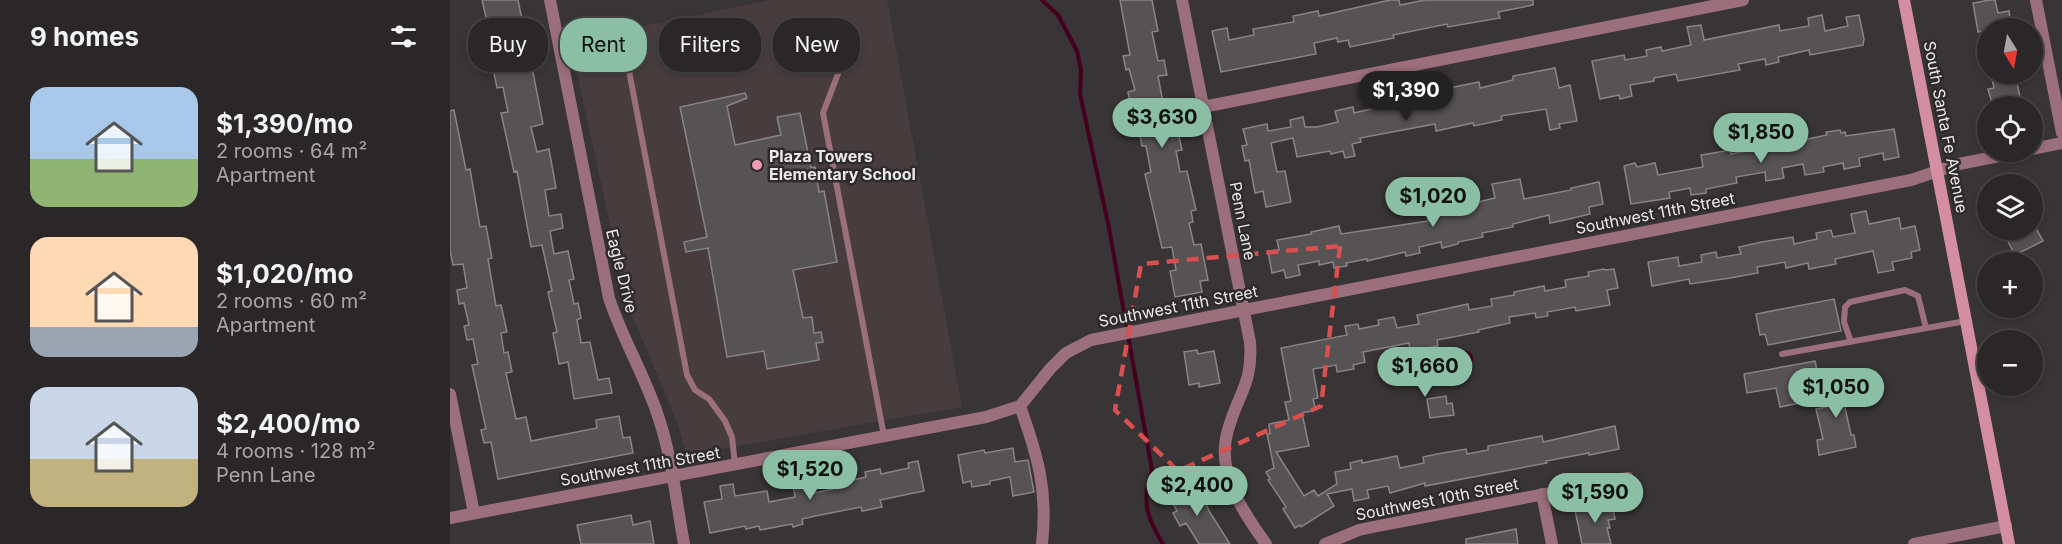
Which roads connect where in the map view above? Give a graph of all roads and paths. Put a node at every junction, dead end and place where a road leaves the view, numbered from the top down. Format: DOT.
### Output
graph roads {
  1 [pos="549,0"];
  2 [pos="1182,0"];
  3 [pos="1743,0"];
  4 [pos="1904,0"];
  5 [pos="2036,0"];
  6 [pos="560,53"];
  7 [pos="564,72"];
  8 [pos="629,72"];
  9 [pos="839,72"];
  10 [pos="1203,106"];
  11 [pos="2062,133"];
  12 [pos="2062,143"];
  13 [pos="2043,147"];
  14 [pos="1977,160"];
  15 [pos="1938,171"];
  16 [pos="1244,310"];
  17 [pos="1967,320"];
  18 [pos="1926,328"];
  19 [pos="1851,342"];
  20 [pos="1782,354"];
  21 [pos="450,394"];
  22 [pos="1020,406"];
  23 [pos="884,436"];
  24 [pos="735,465"];
  25 [pos="672,477"];
  26 [pos="1628,477"];
  27 [pos="1542,494"];
  28 [pos="474,513"];
  29 [pos="450,518"];
  30 [pos="2006,526"];
  31 [pos="684,544"];
  32 [pos="1042,544"];
  33 [pos="1266,544"];
  34 [pos="1325,544"];
  35 [pos="1552,544"];
  36 [pos="1914,544"];
  37 [pos="2009,544"];
  1 -- 6 [label="street, Eagle Drive"];
  2 -- 10 [label="street, Penn Lane"];
  3 -- 10 [label="street"];
  4 -- 15 [label="main road, South Santa Fe Avenue"];
  5 -- 11 [label="street"];
  7 -- 25 [label="street, Eagle Drive"];
  8 -- 24 [label="lane"];
  9 -- 23 [label="lane"];
  10 -- 16 [label="street, Penn Lane"];
  12 -- 13 [label="street"];
  14 -- 15 [label="street, Southwest 11th Street"];
  15 -- 16 [label="street, Southwest 11th Street"];
  15 -- 17 [label="main road, South Santa Fe Avenue"];
  16 -- 22 [label="street, Southwest 11th Street"];
  16 -- 33 [label="street, Penn Lane"];
  17 -- 18 [label="lane"];
  17 -- 30 [label="main road, South Santa Fe Avenue"];
  18 -- 19 [label="lane"];
  18 -- 19 [label="lane"];
  19 -- 20 [label="lane"];
  21 -- 28 [label="street"];
  22 -- 23 [label="street, Southwest 11th Street"];
  22 -- 32 [label="street"];
  23 -- 24 [label="street, Southwest 11th Street"];
  24 -- 25 [label="street, Southwest 11th Street"];
  25 -- 28 [label="street, Southwest 11th Street"];
  25 -- 31 [label="street, Eagle Drive"];
  26 -- 27 [label="street, Southwest 10th Street"];
  27 -- 34 [label="street, Southwest 10th Street"];
  27 -- 35 [label="street"];
  28 -- 29 [label="street, Southwest 11th Street"];
  30 -- 36 [label="street"];
  30 -- 37 [label="main road, South Santa Fe Avenue"];
}
